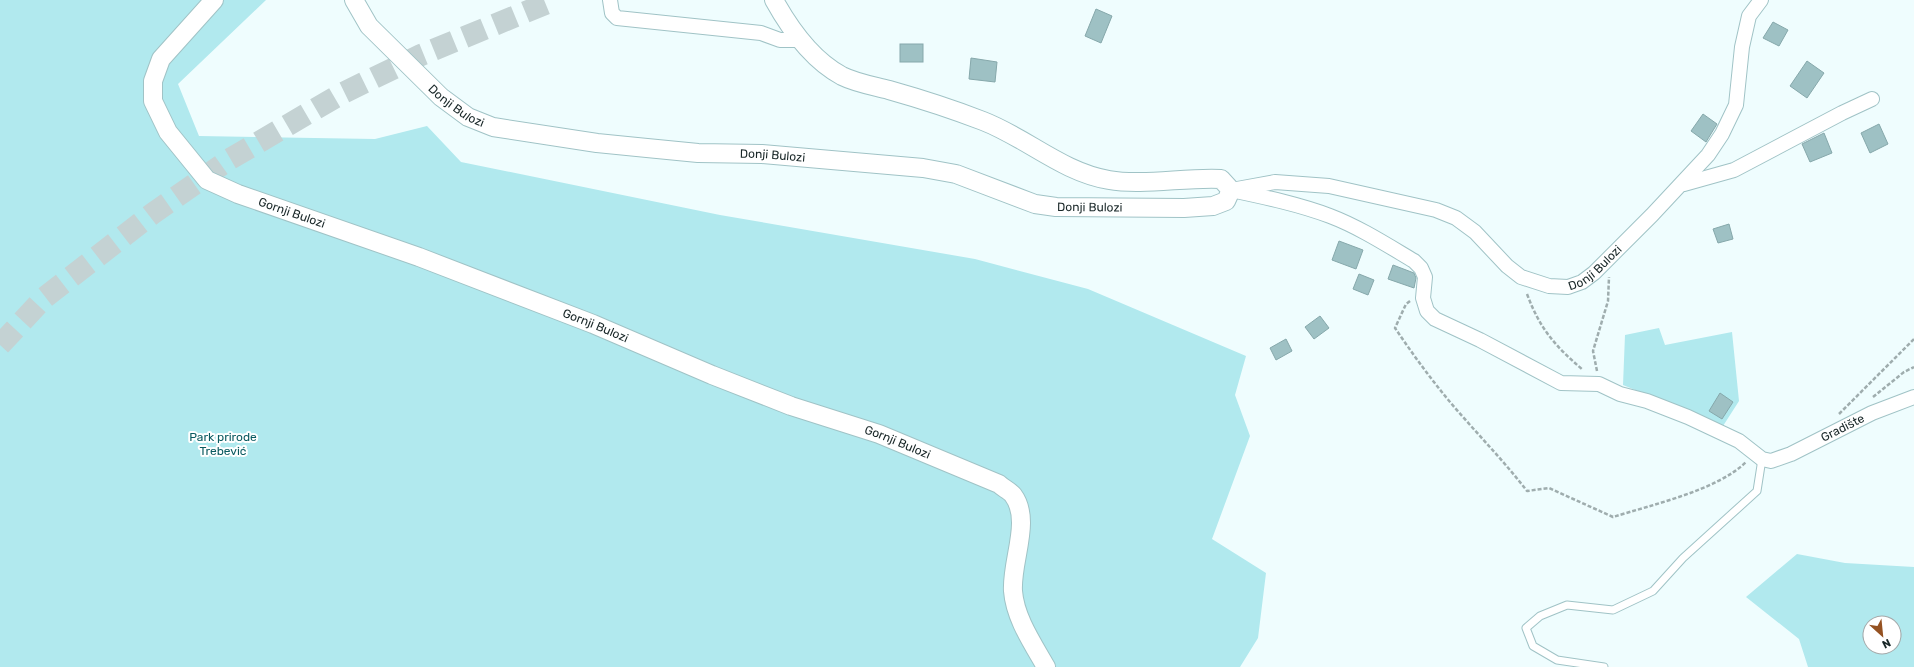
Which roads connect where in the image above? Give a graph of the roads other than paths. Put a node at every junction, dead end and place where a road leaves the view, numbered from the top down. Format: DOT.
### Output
graph roads {
  1 [pos="214,0"];
  2 [pos="354,0"];
  3 [pos="610,0"];
  4 [pos="774,0"];
  5 [pos="1762,0"];
  6 [pos="801,40"];
  7 [pos="1872,99"];
  8 [pos="1681,185"];
  9 [pos="1231,190"];
  10 [pos="1914,397"];
  11 [pos="1762,458"];
  12 [pos="1046,667"];
  13 [pos="1604,667"];
  1 -- 12 [label="street, Gornji Bulozi"];
  2 -- 9 [label="street, Donji Bulozi"];
  3 -- 6 [label="street"];
  4 -- 6 [label="street"];
  5 -- 8 [label="street, Donji Bulozi"];
  6 -- 9 [label="street"];
  7 -- 8 [label="street"];
  8 -- 9 [label="street, Donji Bulozi"];
  9 -- 11 [label="street"];
  10 -- 11 [label="street, Gradište"];
  11 -- 13 [label="lane"];
}
